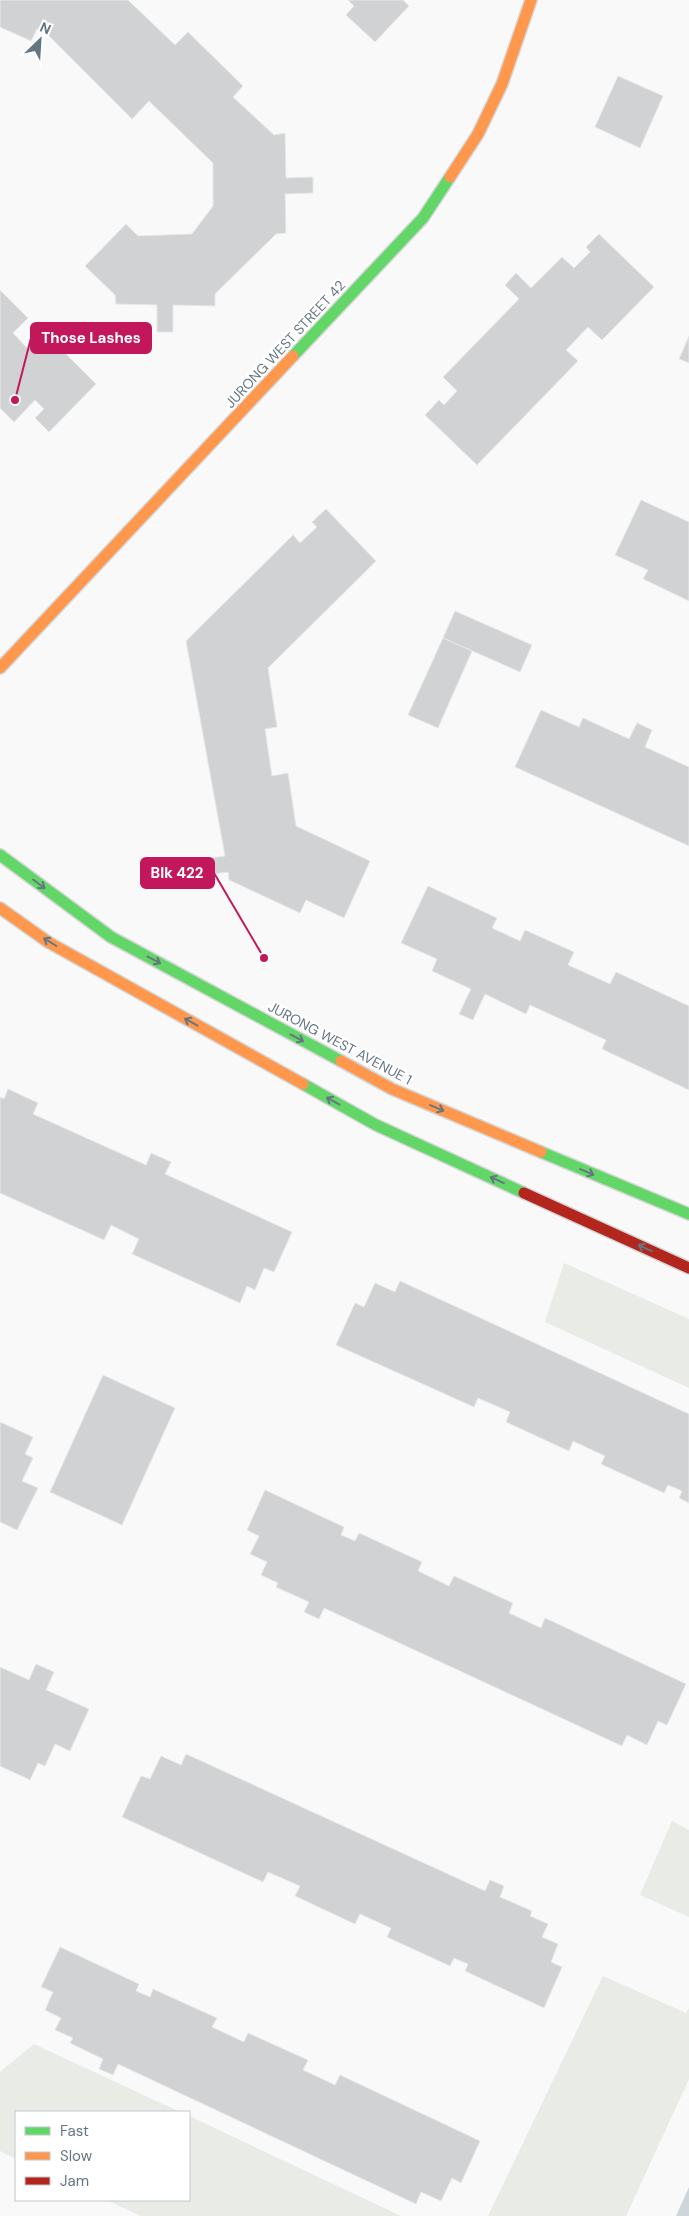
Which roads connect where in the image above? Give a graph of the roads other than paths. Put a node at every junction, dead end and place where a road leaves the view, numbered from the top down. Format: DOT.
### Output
graph roads {
  1 [pos="531,0"];
  2 [pos="0,668"];
  3 [pos="0,855"];
  4 [pos="0,908"];
  5 [pos="689,1214"];
  6 [pos="689,1268"];
  1 -- 2 [label="street, JURONG WEST STREET 42"];
  3 -- 5 [label="street, JURONG WEST AVENUE 1, one-way"];
  6 -- 4 [label="street, one-way"];
}
